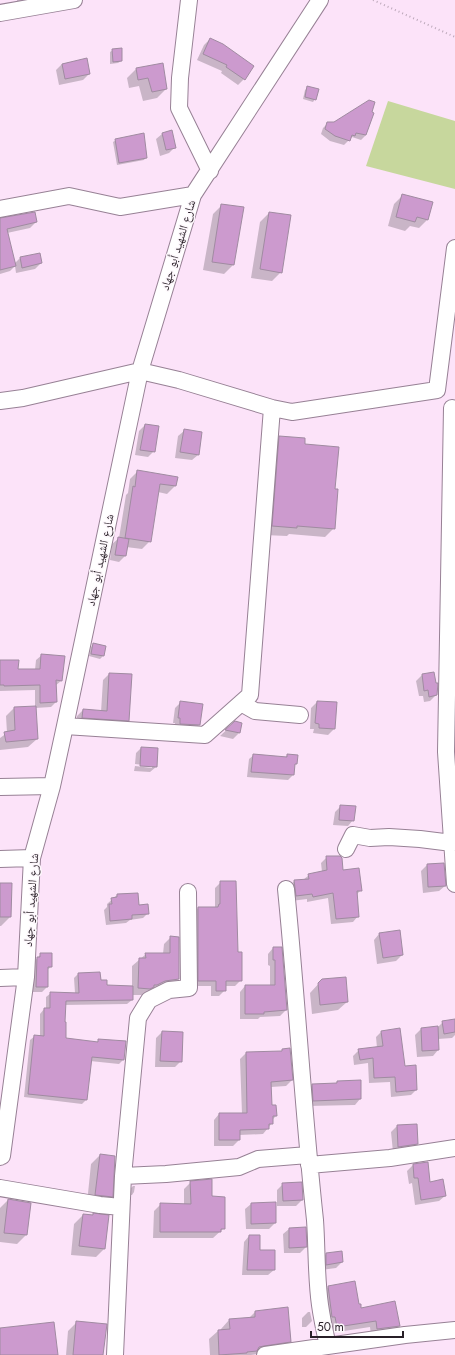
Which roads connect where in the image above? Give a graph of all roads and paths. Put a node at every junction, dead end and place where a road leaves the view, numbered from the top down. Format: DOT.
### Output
graph roads {
  1 [pos="74,0"];
  2 [pos="189,0"];
  3 [pos="320,0"];
  4 [pos="373,0"];
  5 [pos="0,13"];
  6 [pos="455,37"];
  7 [pos="210,171"];
  8 [pos="193,196"];
  9 [pos="0,209"];
  10 [pos="455,248"];
  11 [pos="140,371"];
  12 [pos="437,390"];
  13 [pos="0,400"];
  14 [pos="272,408"];
  15 [pos="453,409"];
  16 [pos="451,671"];
  17 [pos="241,703"];
  18 [pos="300,715"];
  19 [pos="65,726"];
  20 [pos="52,786"];
  21 [pos="0,787"];
  22 [pos="452,821"];
  23 [pos="452,843"];
  24 [pos="346,849"];
  25 [pos="32,858"];
  26 [pos="0,859"];
  27 [pos="455,884"];
  28 [pos="286,889"];
  29 [pos="188,892"];
  30 [pos="26,977"];
  31 [pos="0,978"];
  32 [pos="455,1148"];
  33 [pos="0,1156"];
  34 [pos="308,1160"];
  35 [pos="123,1176"];
  36 [pos="0,1188"];
  37 [pos="122,1207"];
  38 [pos="455,1330"];
  39 [pos="328,1346"];
  40 [pos="115,1355"];
  41 [pos="265,1355"];
  1 -- 5 [label="street"];
  2 -- 7 [label="street"];
  3 -- 7 [label="street, شارع الشهيد أبو جهاد"];
  4 -- 6 [label="path"];
  7 -- 8 [label="street, شارع الشهيد أبو جهاد"];
  8 -- 9 [label="street"];
  8 -- 11 [label="street, شارع الشهيد أبو جهاد"];
  10 -- 12 [label="street"];
  11 -- 13 [label="street"];
  11 -- 14 [label="street"];
  11 -- 19 [label="street, شارع الشهيد أبو جهاد"];
  12 -- 14 [label="street"];
  12 -- 15 [label="street"];
  14 -- 17 [label="street"];
  15 -- 16 [label="street"];
  16 -- 22 [label="street"];
  17 -- 18 [label="street"];
  17 -- 19 [label="street"];
  19 -- 20 [label="street, شارع الشهيد أبو جهاد"];
  20 -- 21 [label="street"];
  20 -- 25 [label="street, شارع الشهيد أبو جهاد"];
  22 -- 23 [label="street"];
  23 -- 24 [label="street"];
  23 -- 27 [label="street"];
  25 -- 26 [label="street"];
  25 -- 30 [label="street, شارع الشهيد أبو جهاد"];
  28 -- 34 [label="street"];
  29 -- 35 [label="street"];
  30 -- 31 [label="street"];
  30 -- 33 [label="street, شارع الشهيد أبو جهاد"];
  32 -- 34 [label="street"];
  34 -- 35 [label="street"];
  34 -- 39 [label="street"];
  35 -- 37 [label="street"];
  36 -- 37 [label="street"];
  37 -- 40 [label="street"];
  38 -- 39 [label="street"];
  39 -- 41 [label="street"];
}
